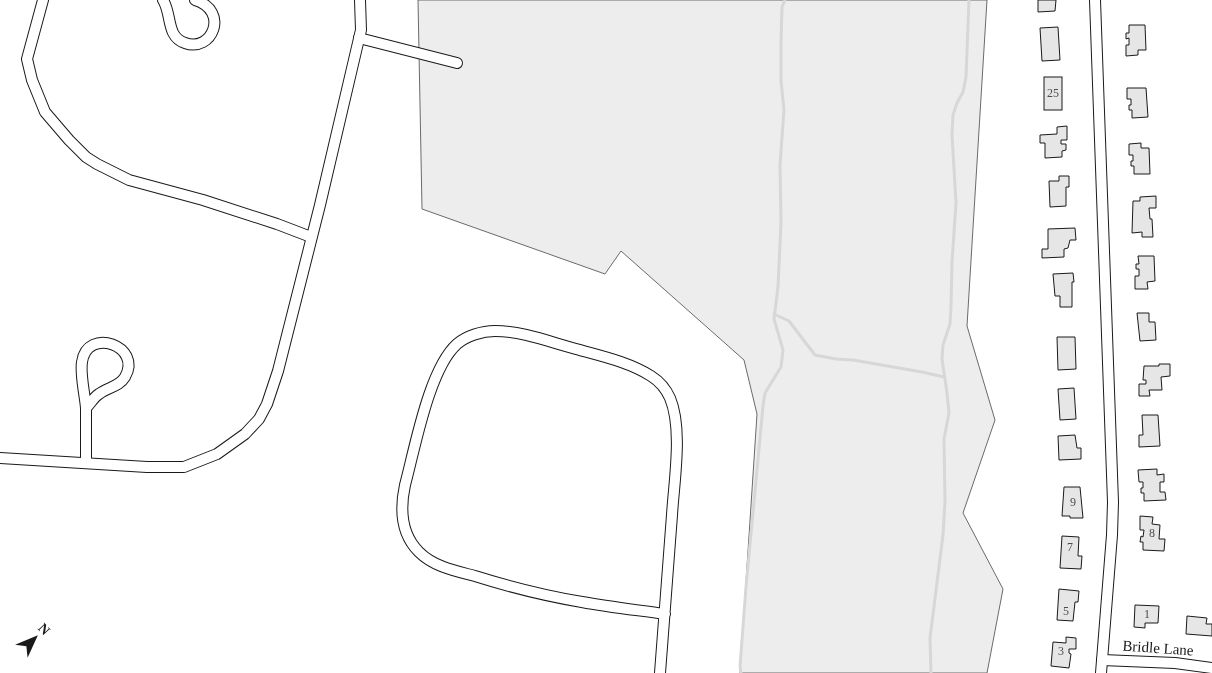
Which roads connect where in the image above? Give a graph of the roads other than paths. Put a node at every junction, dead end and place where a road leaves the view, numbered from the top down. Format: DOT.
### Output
graph roads {
  1 [pos="43,0"];
  2 [pos="163,0"];
  3 [pos="195,0"];
  4 [pos="360,0"];
  5 [pos="1095,0"];
  6 [pos="359,38"];
  7 [pos="457,63"];
  8 [pos="311,236"];
  9 [pos="86,408"];
  10 [pos="0,458"];
  11 [pos="86,462"];
  12 [pos="665,614"];
  13 [pos="1102,660"];
  14 [pos="1212,668"];
  15 [pos="660,673"];
  16 [pos="1101,673"];
  1 -- 8 [label="street"];
  2 -- 3 [label="street"];
  4 -- 6 [label="street"];
  5 -- 13 [label="street"];
  6 -- 7 [label="street"];
  6 -- 8 [label="street"];
  8 -- 11 [label="street"];
  9 -- 9 [label="street"];
  9 -- 11 [label="street"];
  10 -- 11 [label="street"];
  12 -- 12 [label="street"];
  12 -- 15 [label="street"];
  13 -- 14 [label="street, Bridle Lane"];
  13 -- 16 [label="street"];
}
